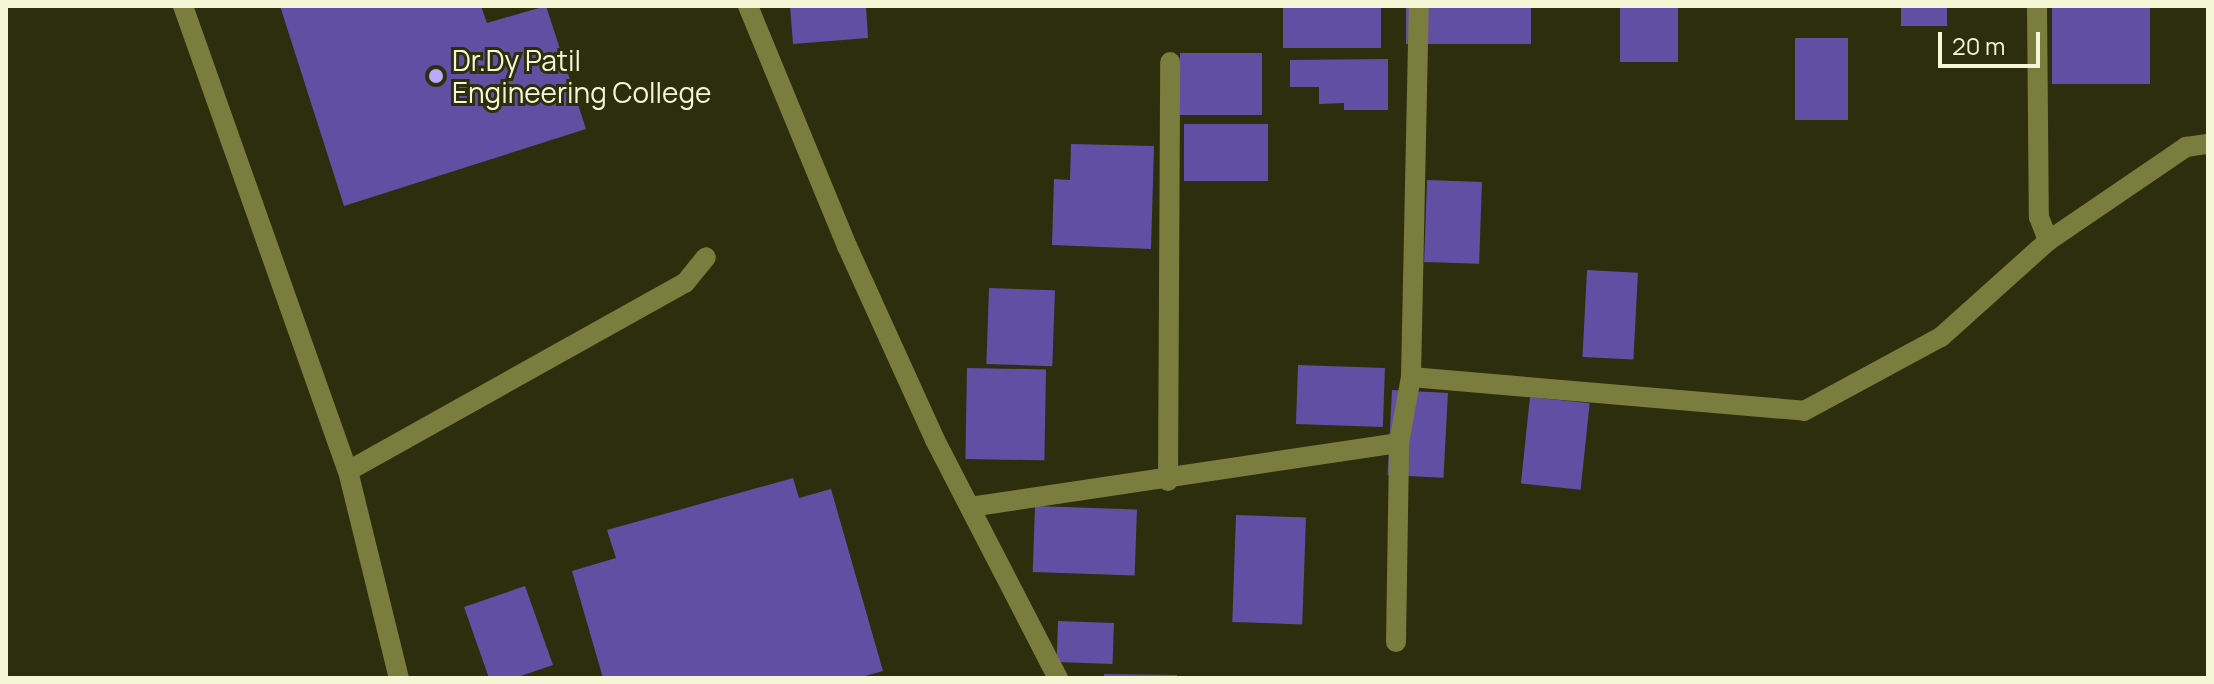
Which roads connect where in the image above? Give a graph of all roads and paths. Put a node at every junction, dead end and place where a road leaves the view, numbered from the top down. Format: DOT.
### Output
graph roads {
  1 [pos="183,6"];
  2 [pos="748,6"];
  3 [pos="1419,6"];
  4 [pos="2037,6"];
  5 [pos="1170,62"];
  6 [pos="2208,144"];
  7 [pos="2048,241"];
  8 [pos="706,257"];
  9 [pos="1411,377"];
  10 [pos="1399,443"];
  11 [pos="348,471"];
  12 [pos="1168,481"];
  13 [pos="970,507"];
  14 [pos="1396,642"];
  15 [pos="399,678"];
  16 [pos="1058,678"];
  1 -- 11 [label="street"];
  2 -- 13 [label="street"];
  3 -- 9 [label="street"];
  4 -- 7 [label="street"];
  5 -- 12 [label="street"];
  6 -- 7 [label="street"];
  7 -- 9 [label="street"];
  8 -- 11 [label="street"];
  9 -- 10 [label="street"];
  10 -- 12 [label="street"];
  10 -- 14 [label="street"];
  11 -- 15 [label="street"];
  12 -- 13 [label="street"];
  13 -- 16 [label="street"];
}
